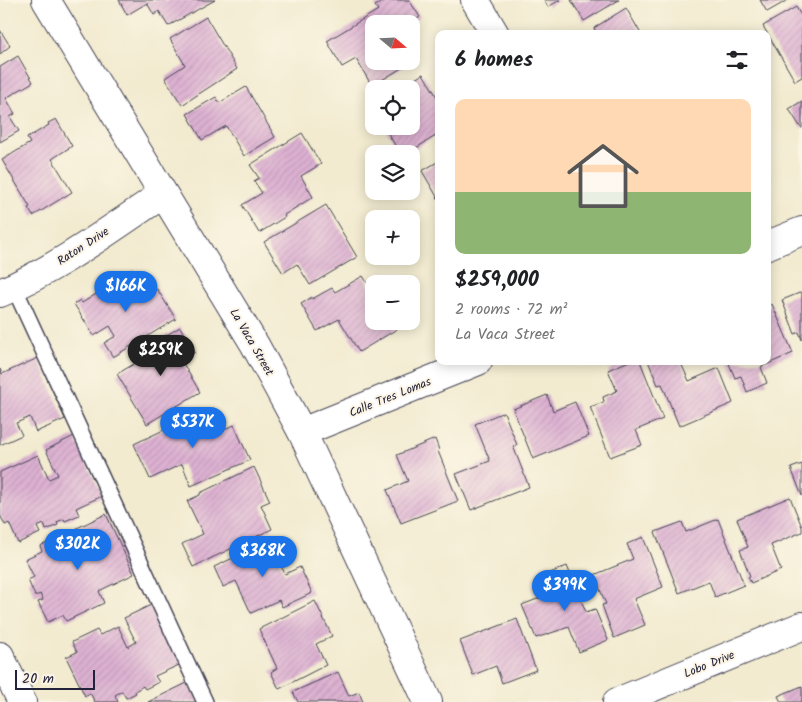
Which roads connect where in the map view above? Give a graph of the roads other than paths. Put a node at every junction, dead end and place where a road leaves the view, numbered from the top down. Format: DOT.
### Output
graph roads {
  1 [pos="46,0"];
  2 [pos="475,0"];
  3 [pos="493,30"];
  4 [pos="163,194"];
  5 [pos="802,231"];
  6 [pos="771,244"];
  7 [pos="7,290"];
  8 [pos="468,365"];
  9 [pos="302,432"];
  10 [pos="802,626"];
  11 [pos="0,656"];
  12 [pos="22,702"];
  13 [pos="205,702"];
  14 [pos="428,702"];
  15 [pos="617,702"];
  1 -- 4 [label="street, La Vaca Street"];
  2 -- 3 [label="street"];
  4 -- 7 [label="street, Raton Drive"];
  4 -- 9 [label="street, La Vaca Street"];
  5 -- 6 [label="street"];
  7 -- 13 [label="lane"];
  8 -- 9 [label="street, Calle Tres Lomas"];
  9 -- 14 [label="street, La Vaca Street"];
  10 -- 15 [label="street, Lobo Drive"];
  11 -- 12 [label="street"];
}
